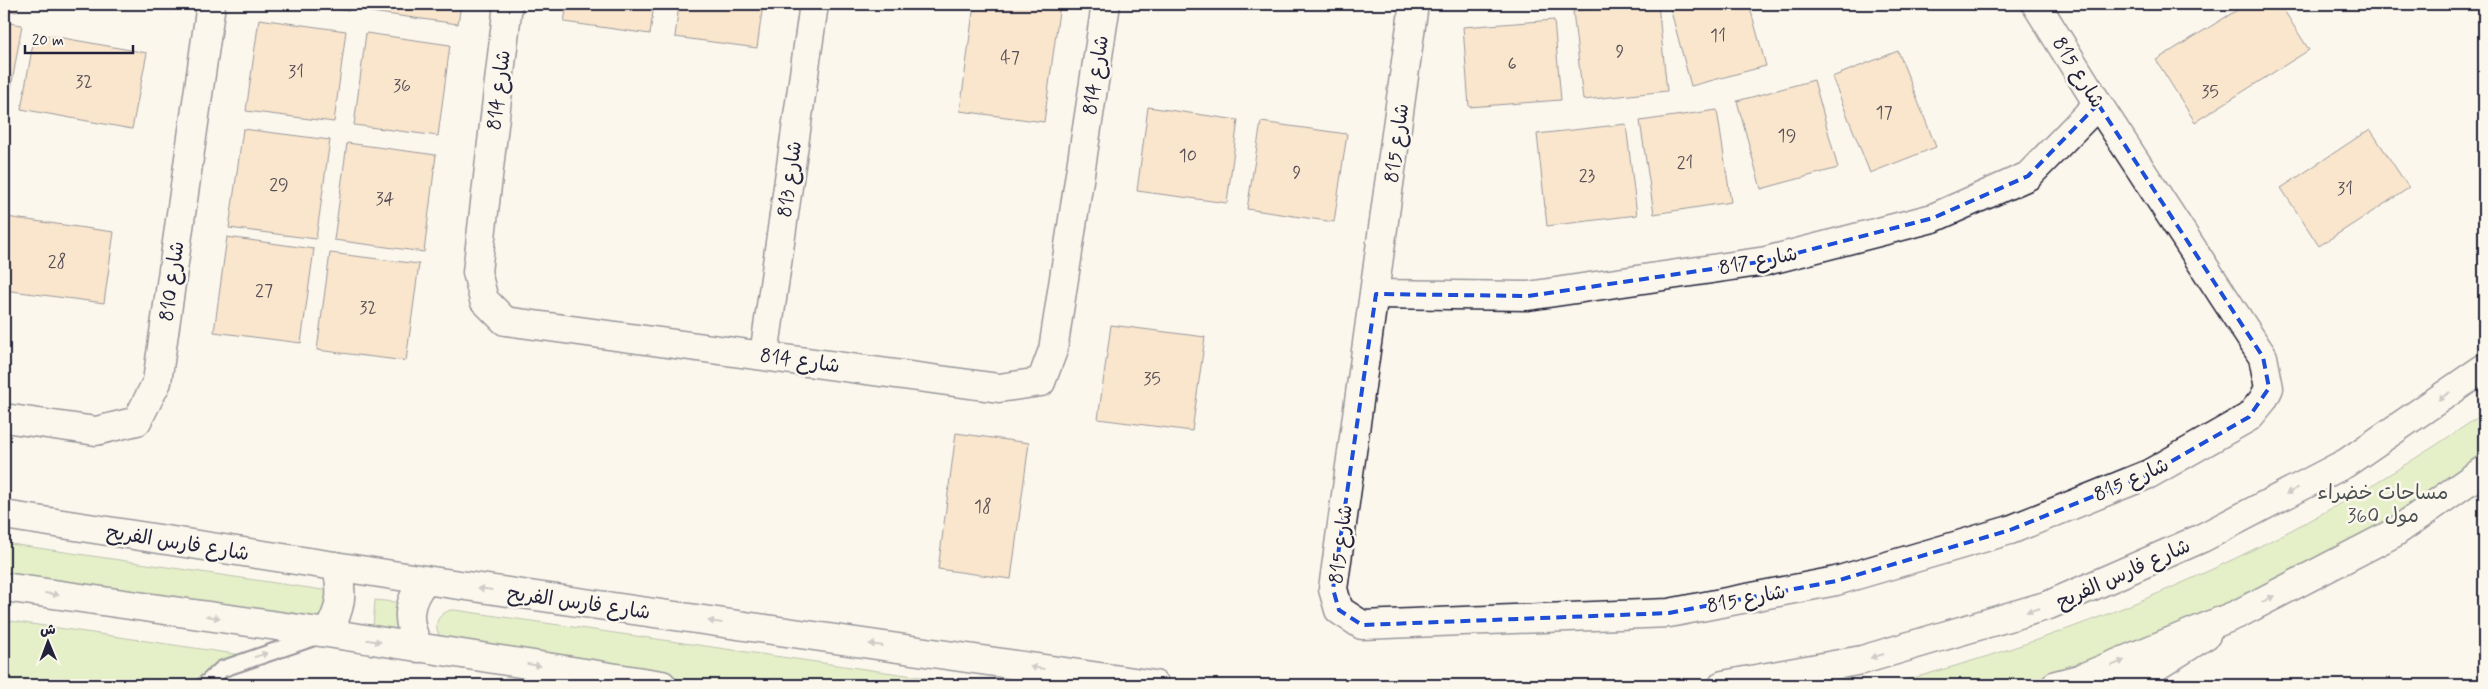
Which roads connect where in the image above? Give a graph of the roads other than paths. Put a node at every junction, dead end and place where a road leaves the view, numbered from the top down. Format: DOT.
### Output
graph roads {
  1 [pos="211,4"];
  2 [pos="508,4"];
  3 [pos="814,4"];
  4 [pos="1106,4"];
  5 [pos="1414,4"];
  6 [pos="2036,4"];
  7 [pos="2098,104"];
  8 [pos="1376,294"];
  9 [pos="764,355"];
  10 [pos="2484,368"];
  11 [pos="4,418"];
  12 [pos="2484,470"];
  13 [pos="4,515"];
  14 [pos="336,566"];
  15 [pos="425,580"];
  16 [pos="4,587"];
  17 [pos="2238,614"];
  18 [pos="327,633"];
  19 [pos="419,648"];
  20 [pos="204,685"];
  21 [pos="662,685"];
  22 [pos="1155,685"];
  23 [pos="1723,685"];
  24 [pos="2056,685"];
  25 [pos="2127,685"];
  1 -- 11 [label="street, شارع 810"];
  2 -- 9 [label="street, شارع 814"];
  3 -- 9 [label="street, شارع 813"];
  4 -- 9 [label="street, شارع 814"];
  5 -- 8 [label="street, شارع 815"];
  6 -- 7 [label="street, شارع 815"];
  7 -- 8 [label="street, شارع 817"];
  7 -- 8 [label="street, شارع 815"];
  10 -- 23 [label="street, شارع فارس الفريح, one-way"];
  17 -- 12 [label="street, one-way"];
  13 -- 14 [label="street, شارع فارس الفريح"];
  14 -- 15 [label="street, شارع فارس الفريح"];
  14 -- 18 [label="street"];
  15 -- 19 [label="street"];
  22 -- 15 [label="street, شارع فارس الفريح, one-way"];
  16 -- 18 [label="street, one-way"];
  24 -- 17 [label="street, one-way"];
  17 -- 25 [label="street"];
  18 -- 19 [label="street, one-way"];
  20 -- 18 [label="lane, one-way"];
  19 -- 21 [label="street, one-way"];
}
